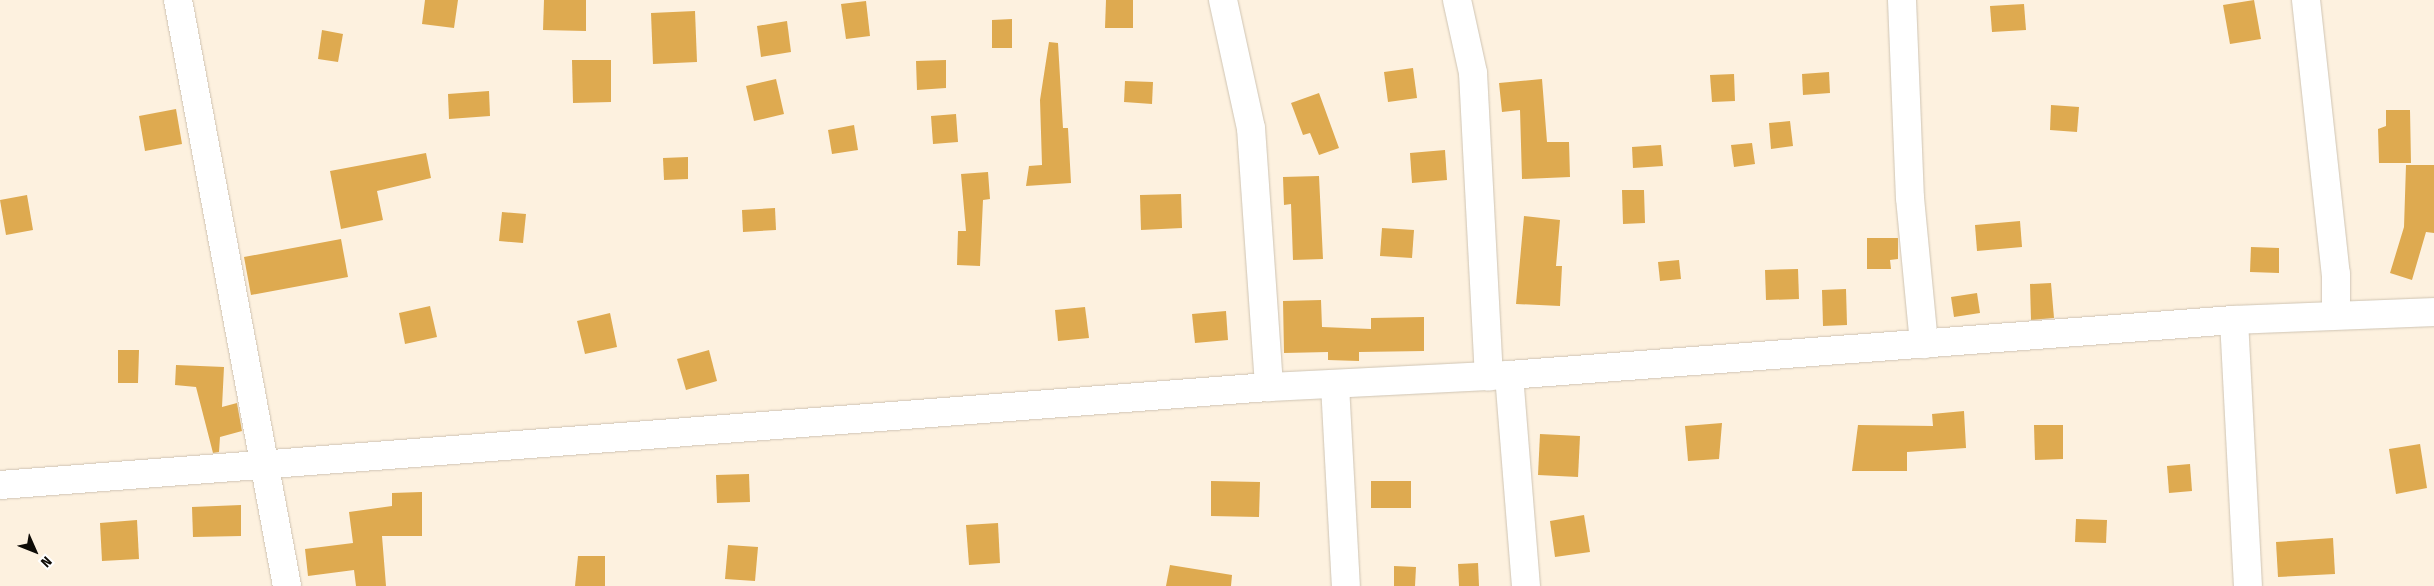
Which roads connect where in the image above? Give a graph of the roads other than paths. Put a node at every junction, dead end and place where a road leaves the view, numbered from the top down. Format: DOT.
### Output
graph roads {
  1 [pos="178,0"];
  2 [pos="1223,0"];
  3 [pos="1457,0"];
  4 [pos="1902,0"];
  5 [pos="2306,0"];
  6 [pos="2434,312"];
  7 [pos="2336,314"];
  8 [pos="2234,320"];
  9 [pos="1924,344"];
  10 [pos="1499,376"];
  11 [pos="1335,385"];
  12 [pos="1269,387"];
  13 [pos="265,462"];
  14 [pos="0,485"];
  15 [pos="287,586"];
  16 [pos="1346,586"];
  17 [pos="1526,586"];
  18 [pos="2248,586"];
  1 -- 13 [label="street"];
  2 -- 12 [label="street"];
  3 -- 10 [label="street"];
  4 -- 9 [label="street"];
  5 -- 7 [label="street"];
  6 -- 7 [label="street"];
  7 -- 8 [label="street"];
  8 -- 9 [label="street"];
  8 -- 18 [label="street"];
  9 -- 10 [label="street"];
  10 -- 11 [label="street"];
  10 -- 17 [label="street"];
  11 -- 12 [label="street"];
  11 -- 16 [label="street"];
  12 -- 13 [label="street"];
  13 -- 14 [label="street"];
  13 -- 15 [label="street"];
}
